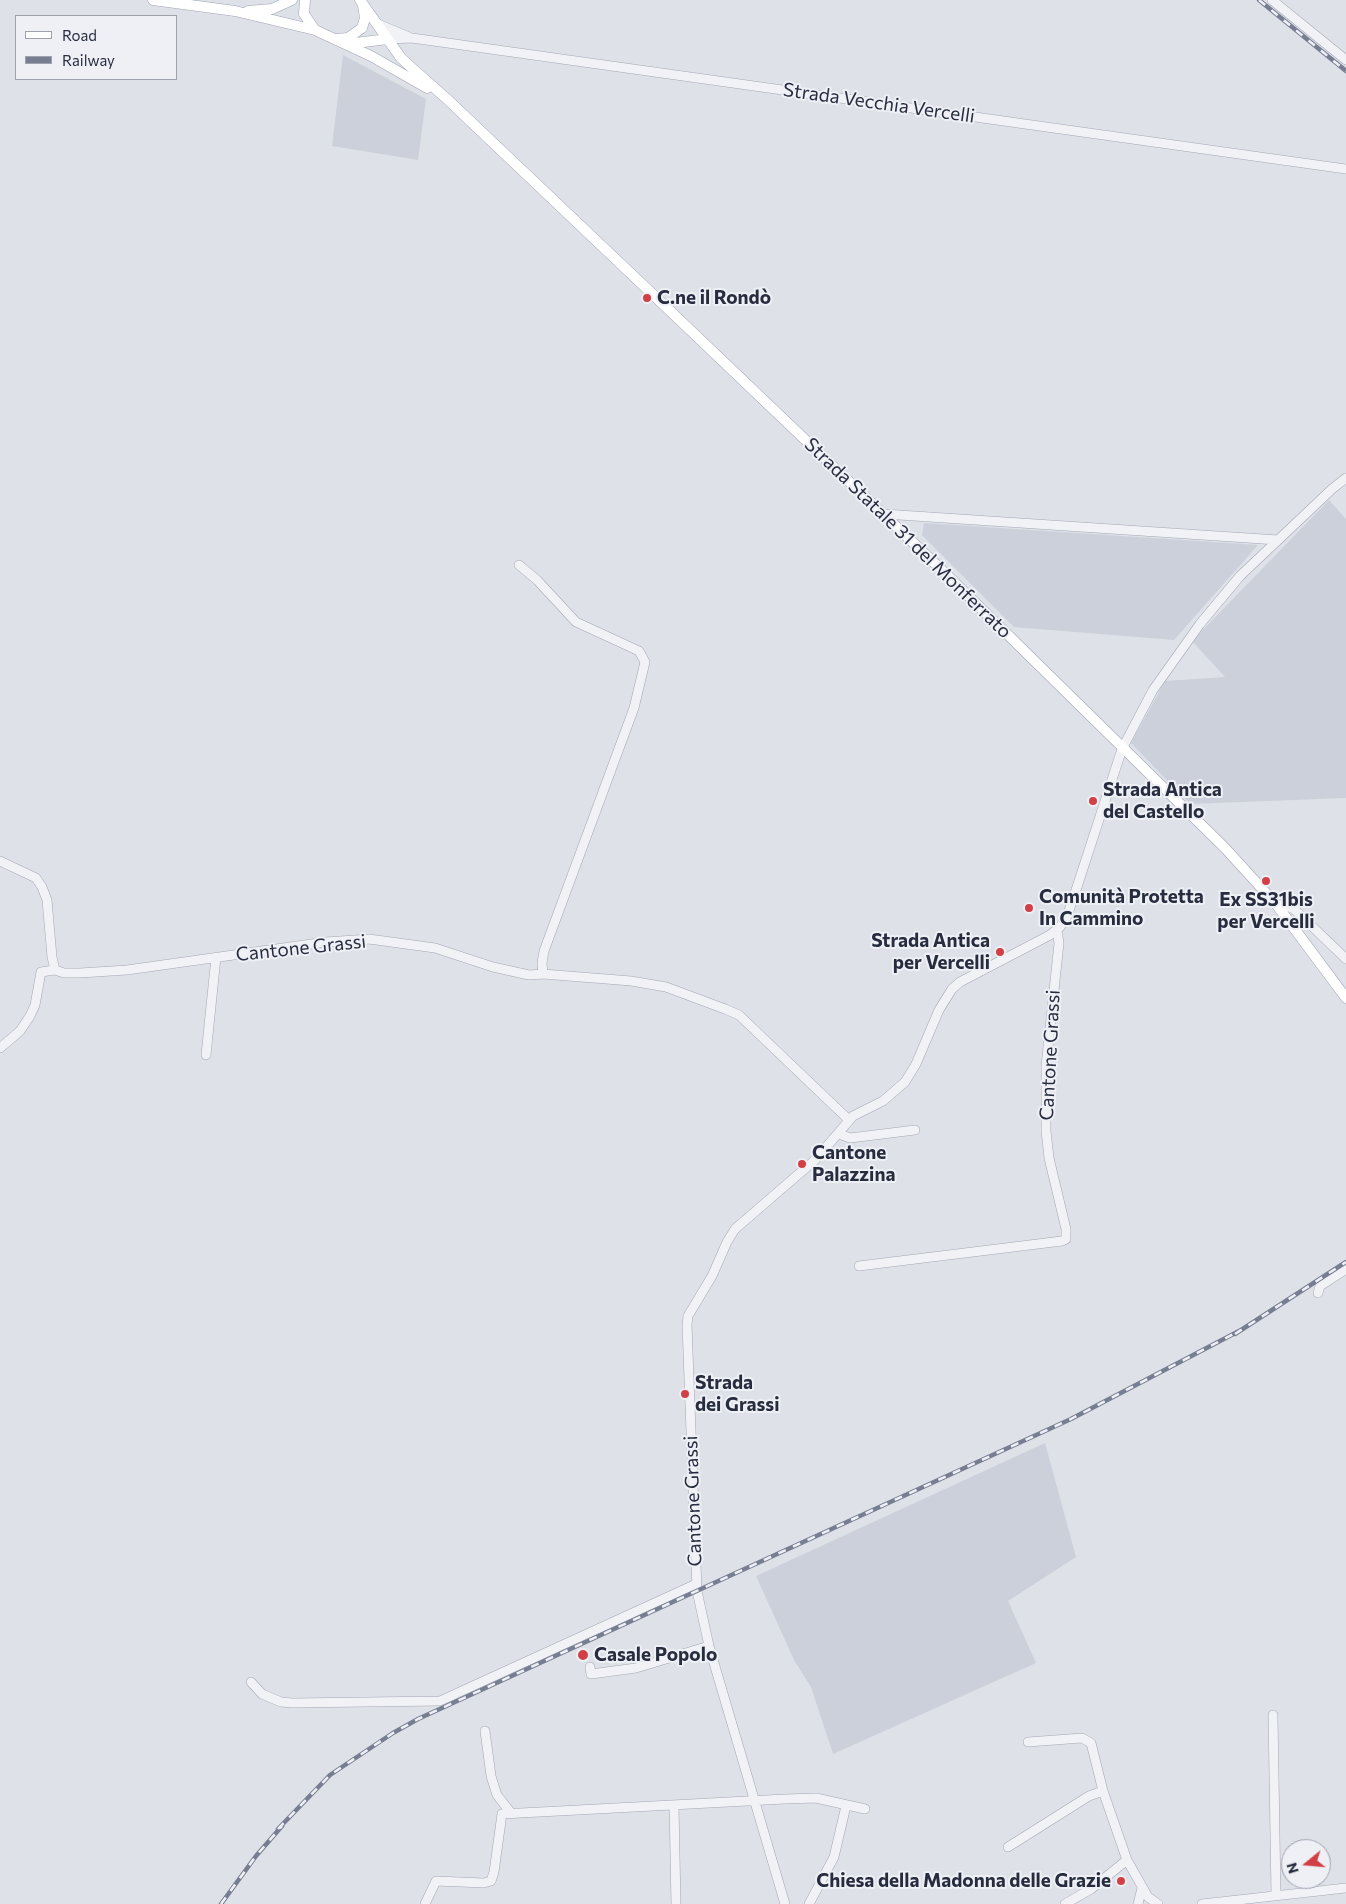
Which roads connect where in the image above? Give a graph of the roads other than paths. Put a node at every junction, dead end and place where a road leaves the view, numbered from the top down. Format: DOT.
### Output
graph roads {
  1 [pos="153,0"];
  2 [pos="292,0"];
  3 [pos="305,0"];
  4 [pos="1272,0"];
  5 [pos="362,2"];
  6 [pos="235,11"];
  7 [pos="378,24"];
  8 [pos="315,30"];
  9 [pos="412,38"];
  10 [pos="388,39"];
  11 [pos="341,41"];
  12 [pos="1346,60"];
  13 [pos="406,62"];
  14 [pos="447,99"];
  15 [pos="1346,170"];
  16 [pos="1346,478"];
  17 [pos="884,514"];
  18 [pos="1278,540"];
  19 [pos="519,565"];
  20 [pos="1122,749"];
  21 [pos="0,861"];
  22 [pos="1276,904"];
  23 [pos="1057,930"];
  24 [pos="216,957"];
  25 [pos="1346,959"];
  26 [pos="55,970"];
  27 [pos="543,974"];
  28 [pos="1346,998"];
  29 [pos="0,1048"];
  30 [pos="206,1055"];
  31 [pos="849,1120"];
  32 [pos="915,1130"];
  33 [pos="839,1134"];
  34 [pos="860,1266"];
  35 [pos="1346,1269"];
  36 [pos="1318,1293"];
  37 [pos="697,1588"];
  38 [pos="709,1646"];
  39 [pos="590,1666"];
  40 [pos="250,1682"];
  41 [pos="1273,1716"];
  42 [pos="485,1731"];
  43 [pos="1028,1742"];
  44 [pos="1103,1791"];
  45 [pos="755,1800"];
  46 [pos="674,1805"];
  47 [pos="846,1806"];
  48 [pos="865,1809"];
  49 [pos="512,1813"];
  50 [pos="1008,1847"];
  51 [pos="1127,1860"];
  52 [pos="1142,1888"];
  53 [pos="1346,1888"];
  54 [pos="1276,1895"];
  55 [pos="425,1904"];
  56 [pos="676,1904"];
  57 [pos="785,1904"];
  58 [pos="809,1904"];
  59 [pos="1065,1904"];
  60 [pos="1138,1904"];
  61 [pos="1158,1904"];
  62 [pos="1202,1904"];
  1 -- 6 [label="main road, Strada Statale 31 del Monferrato"];
  2 -- 6 [label="main road, Strada Statale 31 del Monferrato"];
  3 -- 8 [label="main road"];
  4 -- 12 [label="street"];
  5 -- 7 [label="main road, Strada Statale 31 del Monferrato"];
  5 -- 11 [label="main road"];
  6 -- 8 [label="main road, Strada Statale 31 del Monferrato"];
  7 -- 9 [label="street, Strada Vecchia Vercelli"];
  7 -- 10 [label="main road, Strada Statale 31 del Monferrato"];
  8 -- 11 [label="main road, Strada Statale 31 del Monferrato"];
  9 -- 10 [label="street, Strada Vecchia Vercelli"];
  9 -- 13 [label="street"];
  9 -- 15 [label="street, Strada Vecchia Vercelli"];
  10 -- 11 [label="main road"];
  10 -- 13 [label="main road, Strada Statale 31 del Monferrato"];
  11 -- 14 [label="main road, Strada Statale 31 del Monferrato"];
  13 -- 14 [label="main road, Strada Statale 31 del Monferrato"];
  14 -- 17 [label="main road, Strada Statale 31 del Monferrato"];
  16 -- 18 [label="street"];
  17 -- 18 [label="street"];
  17 -- 20 [label="main road, Strada Statale 31 del Monferrato"];
  18 -- 20 [label="street"];
  19 -- 27 [label="street"];
  20 -- 22 [label="main road, Strada Statale 31 del Monferrato"];
  20 -- 23 [label="street"];
  21 -- 26 [label="street"];
  22 -- 25 [label="street"];
  22 -- 28 [label="main road, Strada Statale 31 del Monferrato"];
  23 -- 31 [label="street, Cantone Grassi"];
  23 -- 34 [label="street, Cantone Grassi"];
  24 -- 26 [label="street, Cantone Grassi"];
  24 -- 27 [label="street, Cantone Grassi"];
  24 -- 30 [label="street"];
  26 -- 29 [label="street"];
  27 -- 31 [label="street, Cantone Grassi"];
  31 -- 33 [label="street, Cantone Grassi"];
  32 -- 33 [label="street"];
  33 -- 37 [label="street, Cantone Grassi"];
  35 -- 36 [label="street"];
  37 -- 38 [label="street"];
  37 -- 40 [label="street, Cantone Grassi"];
  38 -- 39 [label="street"];
  38 -- 45 [label="street"];
  41 -- 54 [label="street"];
  42 -- 49 [label="street"];
  43 -- 44 [label="street"];
  44 -- 50 [label="street"];
  44 -- 51 [label="street"];
  45 -- 46 [label="street"];
  45 -- 47 [label="street"];
  45 -- 57 [label="street"];
  46 -- 49 [label="street"];
  46 -- 56 [label="street"];
  47 -- 48 [label="street"];
  47 -- 58 [label="street"];
  49 -- 55 [label="street"];
  51 -- 52 [label="street"];
  51 -- 59 [label="street"];
  52 -- 60 [label="street"];
  52 -- 61 [label="street"];
  53 -- 54 [label="street"];
  54 -- 62 [label="street"];
}
